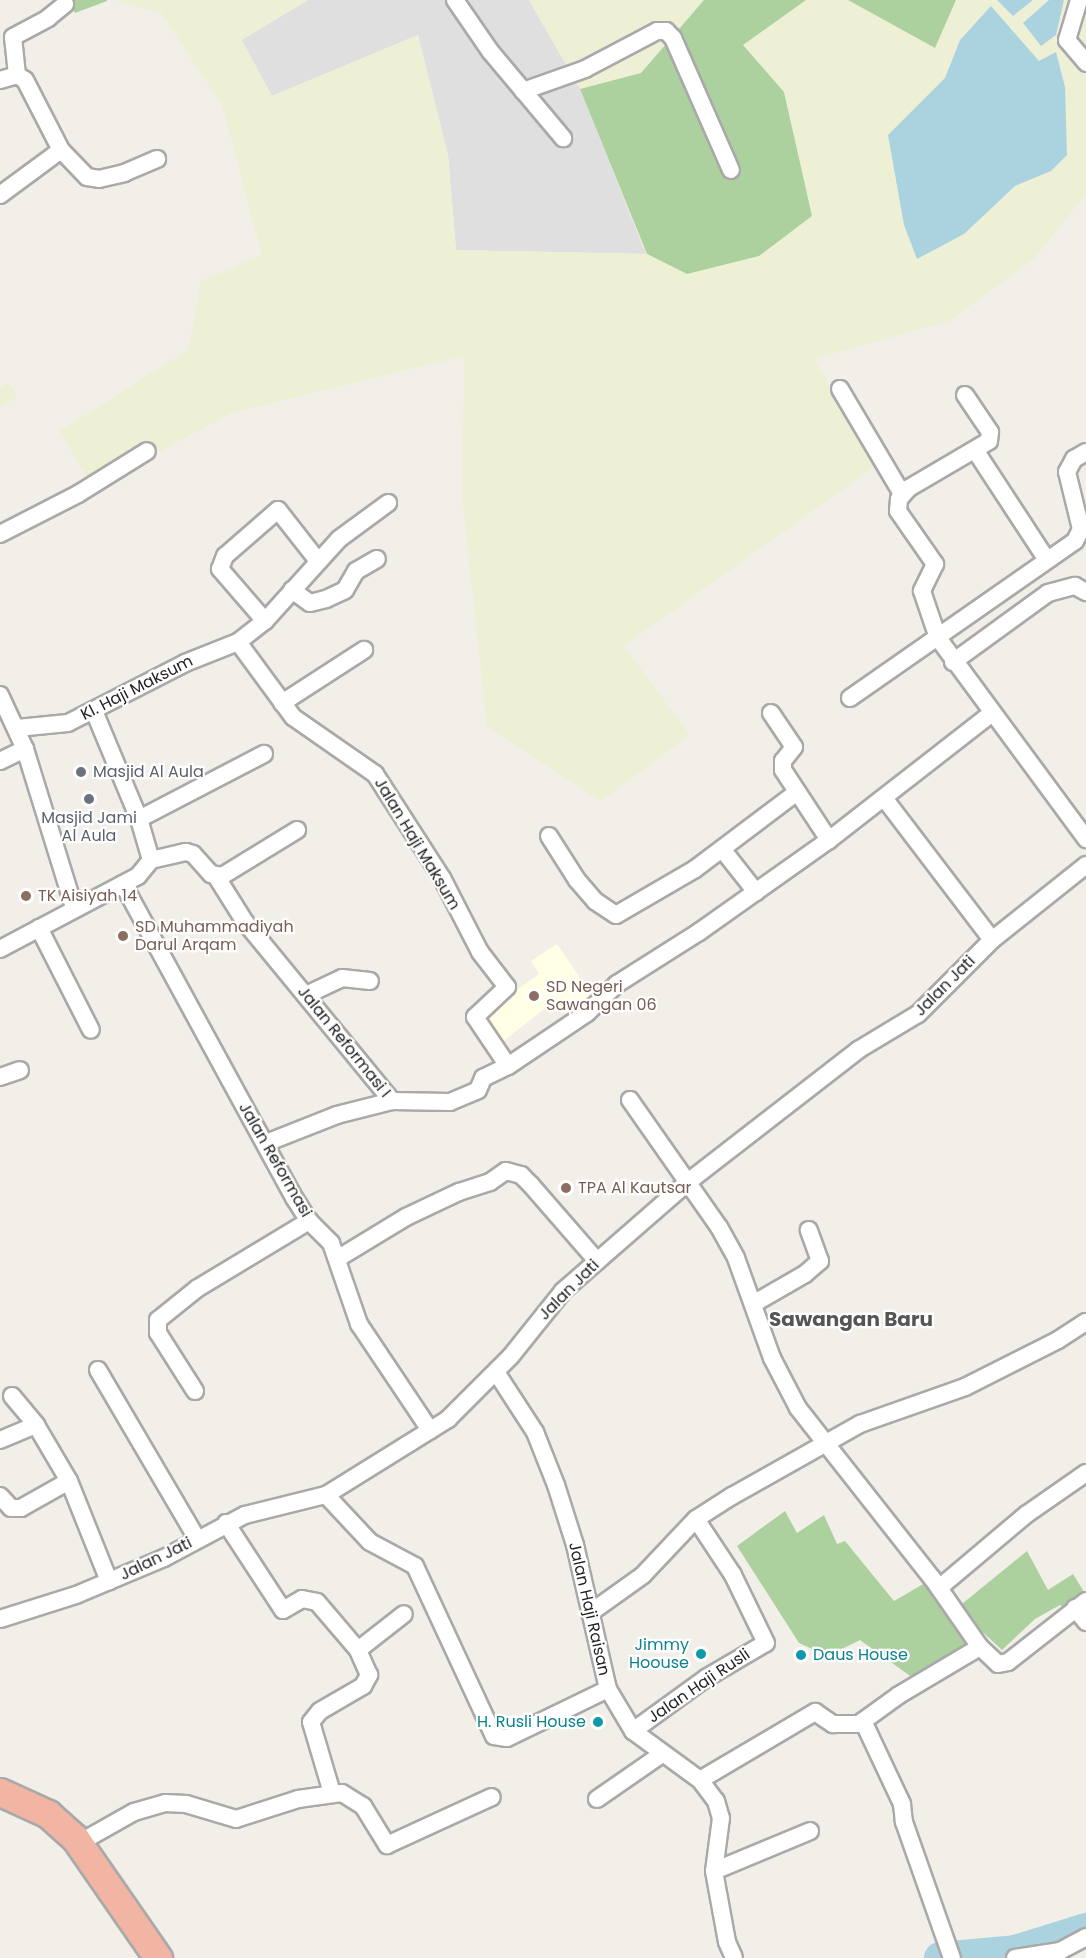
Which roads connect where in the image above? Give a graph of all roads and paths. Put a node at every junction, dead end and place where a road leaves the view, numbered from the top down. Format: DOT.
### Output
graph roads {
  1 [pos="455,0"];
  2 [pos="1079,0"];
  3 [pos="65,4"];
  4 [pos="1086,63"];
  5 [pos="17,75"];
  6 [pos="0,81"];
  7 [pos="523,91"];
  8 [pos="563,138"];
  9 [pos="61,150"];
  10 [pos="157,159"];
  11 [pos="731,170"];
  12 [pos="0,195"];
  13 [pos="840,389"];
  14 [pos="964,395"];
  15 [pos="975,450"];
  16 [pos="147,451"];
  17 [pos="1086,452"];
  18 [pos="902,494"];
  19 [pos="388,503"];
  20 [pos="0,534"];
  21 [pos="377,559"];
  22 [pos="1047,560"];
  23 [pos="318,561"];
  24 [pos="292,590"];
  25 [pos="1086,592"];
  26 [pos="259,626"];
  27 [pos="938,638"];
  28 [pos="238,642"];
  29 [pos="364,650"];
  30 [pos="953,662"];
  31 [pos="0,695"];
  32 [pos="850,698"];
  33 [pos="282,703"];
  34 [pos="94,711"];
  35 [pos="771,713"];
  36 [pos="992,713"];
  37 [pos="17,728"];
  38 [pos="25,750"];
  39 [pos="264,754"];
  40 [pos="0,761"];
  41 [pos="796,793"];
  42 [pos="884,798"];
  43 [pos="139,819"];
  44 [pos="297,830"];
  45 [pos="549,837"];
  46 [pos="1086,839"];
  47 [pos="829,840"];
  48 [pos="722,849"];
  49 [pos="151,860"];
  50 [pos="1086,865"];
  51 [pos="216,876"];
  52 [pos="123,884"];
  53 [pos="756,891"];
  54 [pos="74,907"];
  55 [pos="39,928"];
  56 [pos="992,940"];
  57 [pos="0,949"];
  58 [pos="370,981"];
  59 [pos="306,995"];
  60 [pos="91,1030"];
  61 [pos="508,1066"];
  62 [pos="20,1070"];
  63 [pos="0,1077"];
  64 [pos="630,1100"];
  65 [pos="392,1101"];
  66 [pos="266,1143"];
  67 [pos="688,1182"];
  68 [pos="309,1221"];
  69 [pos="809,1230"];
  70 [pos="337,1259"];
  71 [pos="597,1261"];
  72 [pos="753,1305"];
  73 [pos="1086,1322"];
  74 [pos="98,1370"];
  75 [pos="496,1372"];
  76 [pos="195,1391"];
  77 [pos="12,1396"];
  78 [pos="36,1425"];
  79 [pos="430,1430"];
  80 [pos="0,1440"];
  81 [pos="824,1444"];
  82 [pos="1086,1473"];
  83 [pos="69,1481"];
  84 [pos="326,1495"];
  85 [pos="0,1496"];
  86 [pos="696,1519"];
  87 [pos="226,1523"];
  88 [pos="197,1539"];
  89 [pos="109,1581"];
  90 [pos="939,1588"];
  91 [pos="1081,1604"];
  92 [pos="590,1613"];
  93 [pos="404,1614"];
  94 [pos="0,1620"];
  95 [pos="1086,1622"];
  96 [pos="980,1647"];
  97 [pos="358,1650"];
  98 [pos="608,1689"];
  99 [pos="863,1721"];
  100 [pos="633,1731"];
  101 [pos="662,1754"];
  102 [pos="700,1780"];
  103 [pos="0,1792"];
  104 [pos="333,1793"];
  105 [pos="492,1797"];
  106 [pos="597,1799"];
  107 [pos="810,1831"];
  108 [pos="79,1843"];
  109 [pos="714,1872"];
  110 [pos="1086,1937"];
  111 [pos="730,1950"];
  112 [pos="951,1954"];
  113 [pos="1061,1954"];
  114 [pos="158,1958"];
  115 [pos="1015,1958"];
  1 -- 7 [label="street"];
  2 -- 4 [label="street"];
  3 -- 5 [label="street"];
  5 -- 6 [label="street"];
  5 -- 9 [label="street"];
  7 -- 8 [label="street"];
  7 -- 11 [label="street"];
  9 -- 10 [label="street"];
  9 -- 12 [label="street"];
  13 -- 18 [label="street"];
  14 -- 15 [label="street"];
  15 -- 18 [label="street"];
  15 -- 22 [label="street"];
  16 -- 20 [label="street"];
  17 -- 22 [label="street"];
  18 -- 27 [label="street"];
  19 -- 23 [label="street, Kl. Haji Maksum"];
  21 -- 24 [label="street"];
  22 -- 27 [label="street"];
  23 -- 24 [label="street, Kl. Haji Maksum"];
  23 -- 26 [label="street"];
  24 -- 26 [label="street, Kl. Haji Maksum"];
  25 -- 30 [label="street"];
  26 -- 28 [label="street, Kl. Haji Maksum"];
  27 -- 30 [label="street"];
  27 -- 32 [label="street"];
  28 -- 33 [label="street, Jalan Haji Maksum"];
  28 -- 34 [label="street, Kl. Haji Maksum"];
  29 -- 33 [label="street"];
  30 -- 36 [label="street"];
  31 -- 37 [label="street"];
  33 -- 61 [label="street, Jalan Haji Maksum"];
  34 -- 37 [label="street, Kl. Haji Maksum"];
  34 -- 43 [label="street"];
  35 -- 41 [label="street"];
  36 -- 42 [label="street"];
  36 -- 46 [label="street"];
  37 -- 38 [label="street"];
  38 -- 40 [label="street"];
  38 -- 54 [label="street"];
  39 -- 43 [label="street"];
  41 -- 47 [label="street"];
  41 -- 48 [label="street"];
  42 -- 47 [label="street"];
  42 -- 56 [label="street"];
  43 -- 49 [label="street"];
  44 -- 51 [label="street"];
  45 -- 48 [label="street"];
  47 -- 53 [label="street"];
  48 -- 53 [label="street"];
  49 -- 51 [label="street, Jalan Reformasi I"];
  49 -- 52 [label="street"];
  50 -- 56 [label="street, Jalan Jati"];
  51 -- 59 [label="street, Jalan Reformasi I"];
  52 -- 54 [label="street"];
  52 -- 66 [label="street, Jalan Reformasi"];
  53 -- 61 [label="street"];
  54 -- 55 [label="street"];
  55 -- 57 [label="street"];
  55 -- 60 [label="street"];
  56 -- 67 [label="street, Jalan Jati"];
  58 -- 59 [label="street"];
  59 -- 65 [label="street, Jalan Reformasi I"];
  61 -- 65 [label="street"];
  62 -- 63 [label="street"];
  64 -- 67 [label="street"];
  65 -- 66 [label="street, Jalan Reformasi I"];
  66 -- 68 [label="street, Jalan Reformasi"];
  67 -- 71 [label="street, Jalan Jati"];
  67 -- 72 [label="street"];
  68 -- 70 [label="street, Jalan Reformasi"];
  68 -- 76 [label="street"];
  69 -- 72 [label="street"];
  70 -- 71 [label="street"];
  70 -- 79 [label="street, Jalan Reformasi"];
  71 -- 75 [label="street, Jalan Jati"];
  72 -- 81 [label="street"];
  73 -- 81 [label="street"];
  74 -- 88 [label="street"];
  75 -- 79 [label="street, Jalan Jati"];
  75 -- 92 [label="street, Jalan Haji Raisan"];
  77 -- 78 [label="street"];
  78 -- 80 [label="street"];
  78 -- 83 [label="street"];
  79 -- 84 [label="street, Jalan Jati"];
  81 -- 86 [label="street"];
  81 -- 90 [label="street"];
  82 -- 90 [label="street"];
  83 -- 85 [label="street"];
  83 -- 89 [label="street"];
  84 -- 87 [label="street, Jalan Jati"];
  84 -- 98 [label="street"];
  86 -- 92 [label="street"];
  86 -- 100 [label="street, Jalan Haji Rusli"];
  87 -- 88 [label="street, Jalan Jati"];
  87 -- 97 [label="street"];
  88 -- 89 [label="street, Jalan Jati"];
  89 -- 94 [label="street, Jalan Jati"];
  90 -- 96 [label="street"];
  91 -- 95 [label="street"];
  91 -- 96 [label="street"];
  92 -- 98 [label="street, Jalan Haji Raisan"];
  93 -- 97 [label="street"];
  96 -- 99 [label="street"];
  97 -- 104 [label="street"];
  98 -- 100 [label="street, Jalan Haji Raisan"];
  99 -- 102 [label="street"];
  99 -- 112 [label="street"];
  100 -- 101 [label="street, Jalan Haji Raisan"];
  101 -- 102 [label="street, Jalan Haji Raisan"];
  101 -- 106 [label="street"];
  102 -- 109 [label="street, Jalan Haji Raisan"];
  103 -- 108 [label="highway"];
  104 -- 105 [label="street"];
  104 -- 108 [label="street"];
  107 -- 109 [label="street"];
  108 -- 114 [label="highway"];
  109 -- 111 [label="street, Jalan Haji Raisan"];
  110 -- 113 [label="street"];
  113 -- 115 [label="street"];
}
